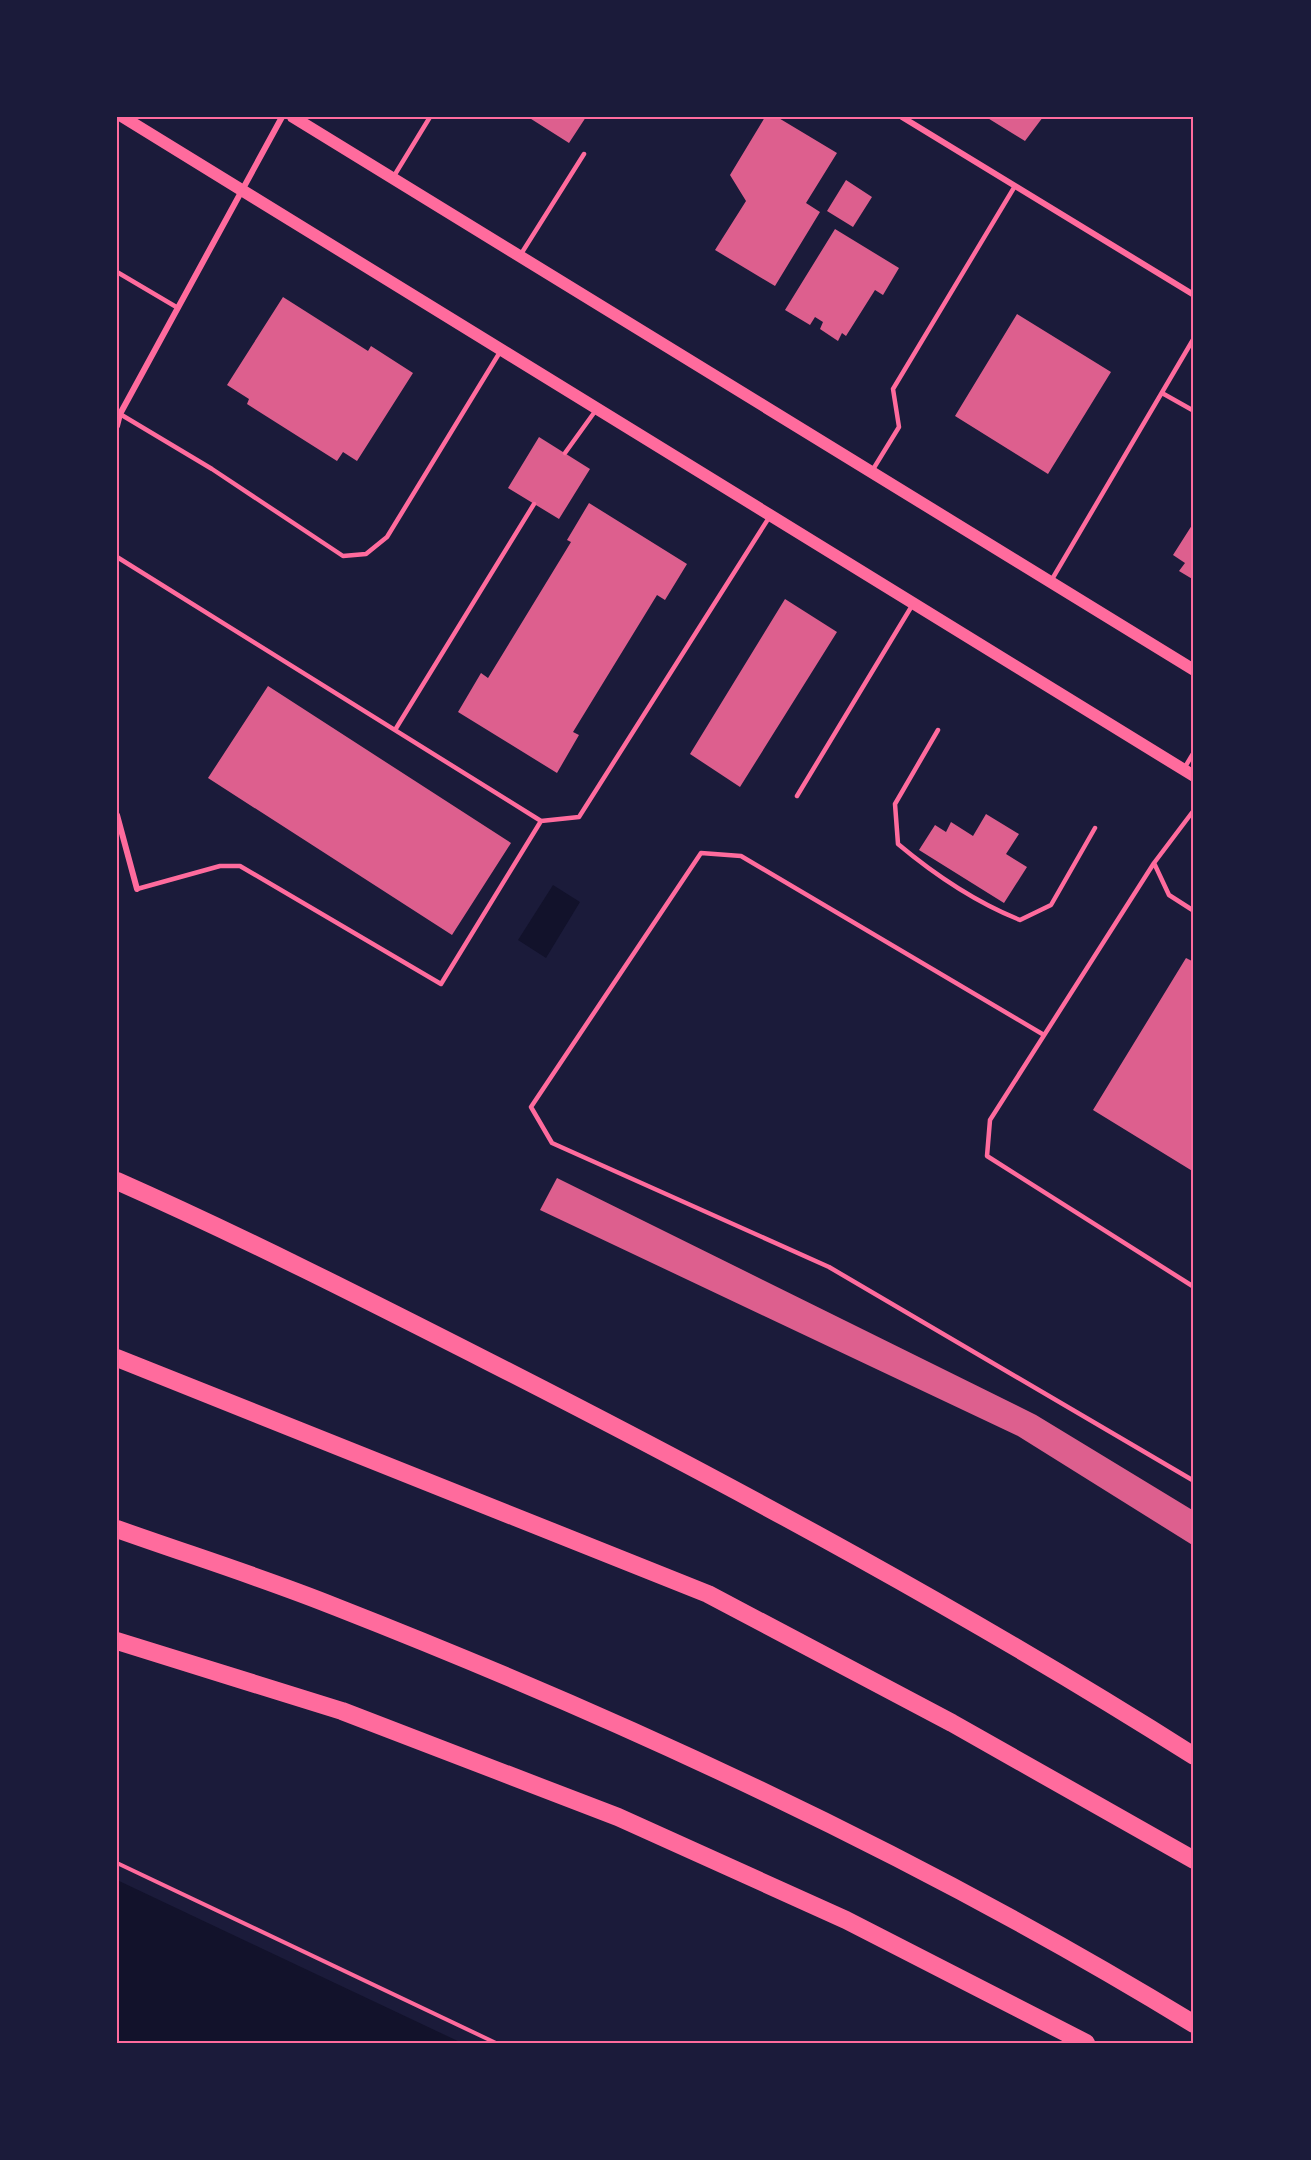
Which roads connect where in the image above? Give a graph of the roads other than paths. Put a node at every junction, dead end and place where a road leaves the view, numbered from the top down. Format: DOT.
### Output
graph roads {
  1 [pos="123,117"];
  2 [pos="282,117"];
  3 [pos="293,117"];
  4 [pos="430,117"];
  5 [pos="902,117"];
  6 [pos="584,154"];
  7 [pos="393,179"];
  8 [pos="1015,186"];
  9 [pos="240,191"];
  10 [pos="520,256"];
  11 [pos="117,272"];
  12 [pos="1194,295"];
  13 [pos="178,308"];
  14 [pos="1194,338"];
  15 [pos="502,349"];
  16 [pos="1162,393"];
  17 [pos="598,408"];
  18 [pos="1194,411"];
  19 [pos="120,414"];
  20 [pos="117,426"];
  21 [pos="565,453"];
  22 [pos="872,471"];
  23 [pos="534,504"];
  24 [pos="770,516"];
  25 [pos="117,557"];
  26 [pos="1051,580"];
  27 [pos="913,604"];
  28 [pos="1194,670"];
  29 [pos="395,730"];
  30 [pos="938,730"];
  31 [pos="1194,752"];
  32 [pos="1189,773"];
  33 [pos="796,796"];
  34 [pos="1194,810"];
  35 [pos="117,817"];
  36 [pos="541,821"];
  37 [pos="1095,828"];
  38 [pos="1154,863"];
  39 [pos="137,889"];
  40 [pos="1194,911"];
  41 [pos="1044,1035"];
  42 [pos="117,1181"];
  43 [pos="1194,1287"];
  44 [pos="117,1358"];
  45 [pos="1194,1481"];
  46 [pos="117,1529"];
  47 [pos="117,1641"];
  48 [pos="1194,1756"];
  49 [pos="1194,1860"];
  50 [pos="1194,2024"];
  51 [pos="1086,2043"];
  1 -- 9 [label="main road"];
  2 -- 9 [label="street"];
  3 -- 7 [label="main road"];
  4 -- 7 [label="lane"];
  5 -- 8 [label="street"];
  6 -- 10 [label="lane"];
  7 -- 10 [label="main road"];
  8 -- 12 [label="street"];
  8 -- 22 [label="lane"];
  9 -- 13 [label="street"];
  9 -- 15 [label="main road"];
  10 -- 22 [label="main road"];
  11 -- 13 [label="lane"];
  13 -- 19 [label="street"];
  14 -- 16 [label="lane"];
  15 -- 17 [label="main road"];
  15 -- 19 [label="lane"];
  16 -- 18 [label="lane"];
  16 -- 26 [label="lane"];
  17 -- 21 [label="lane"];
  17 -- 24 [label="main road"];
  19 -- 20 [label="street"];
  22 -- 26 [label="main road"];
  23 -- 29 [label="lane"];
  24 -- 27 [label="main road"];
  24 -- 36 [label="lane"];
  25 -- 29 [label="lane"];
  26 -- 28 [label="main road"];
  27 -- 32 [label="main road"];
  27 -- 33 [label="lane"];
  29 -- 36 [label="lane"];
  30 -- 37 [label="lane"];
  31 -- 32 [label="lane"];
  34 -- 38 [label="lane"];
  35 -- 39 [label="street"];
  36 -- 39 [label="lane"];
  38 -- 40 [label="lane"];
  38 -- 41 [label="lane"];
  41 -- 43 [label="lane"];
  41 -- 45 [label="lane"];
  42 -- 48 [label="highway"];
  44 -- 49 [label="highway"];
  46 -- 50 [label="highway"];
  47 -- 51 [label="highway"];
}
